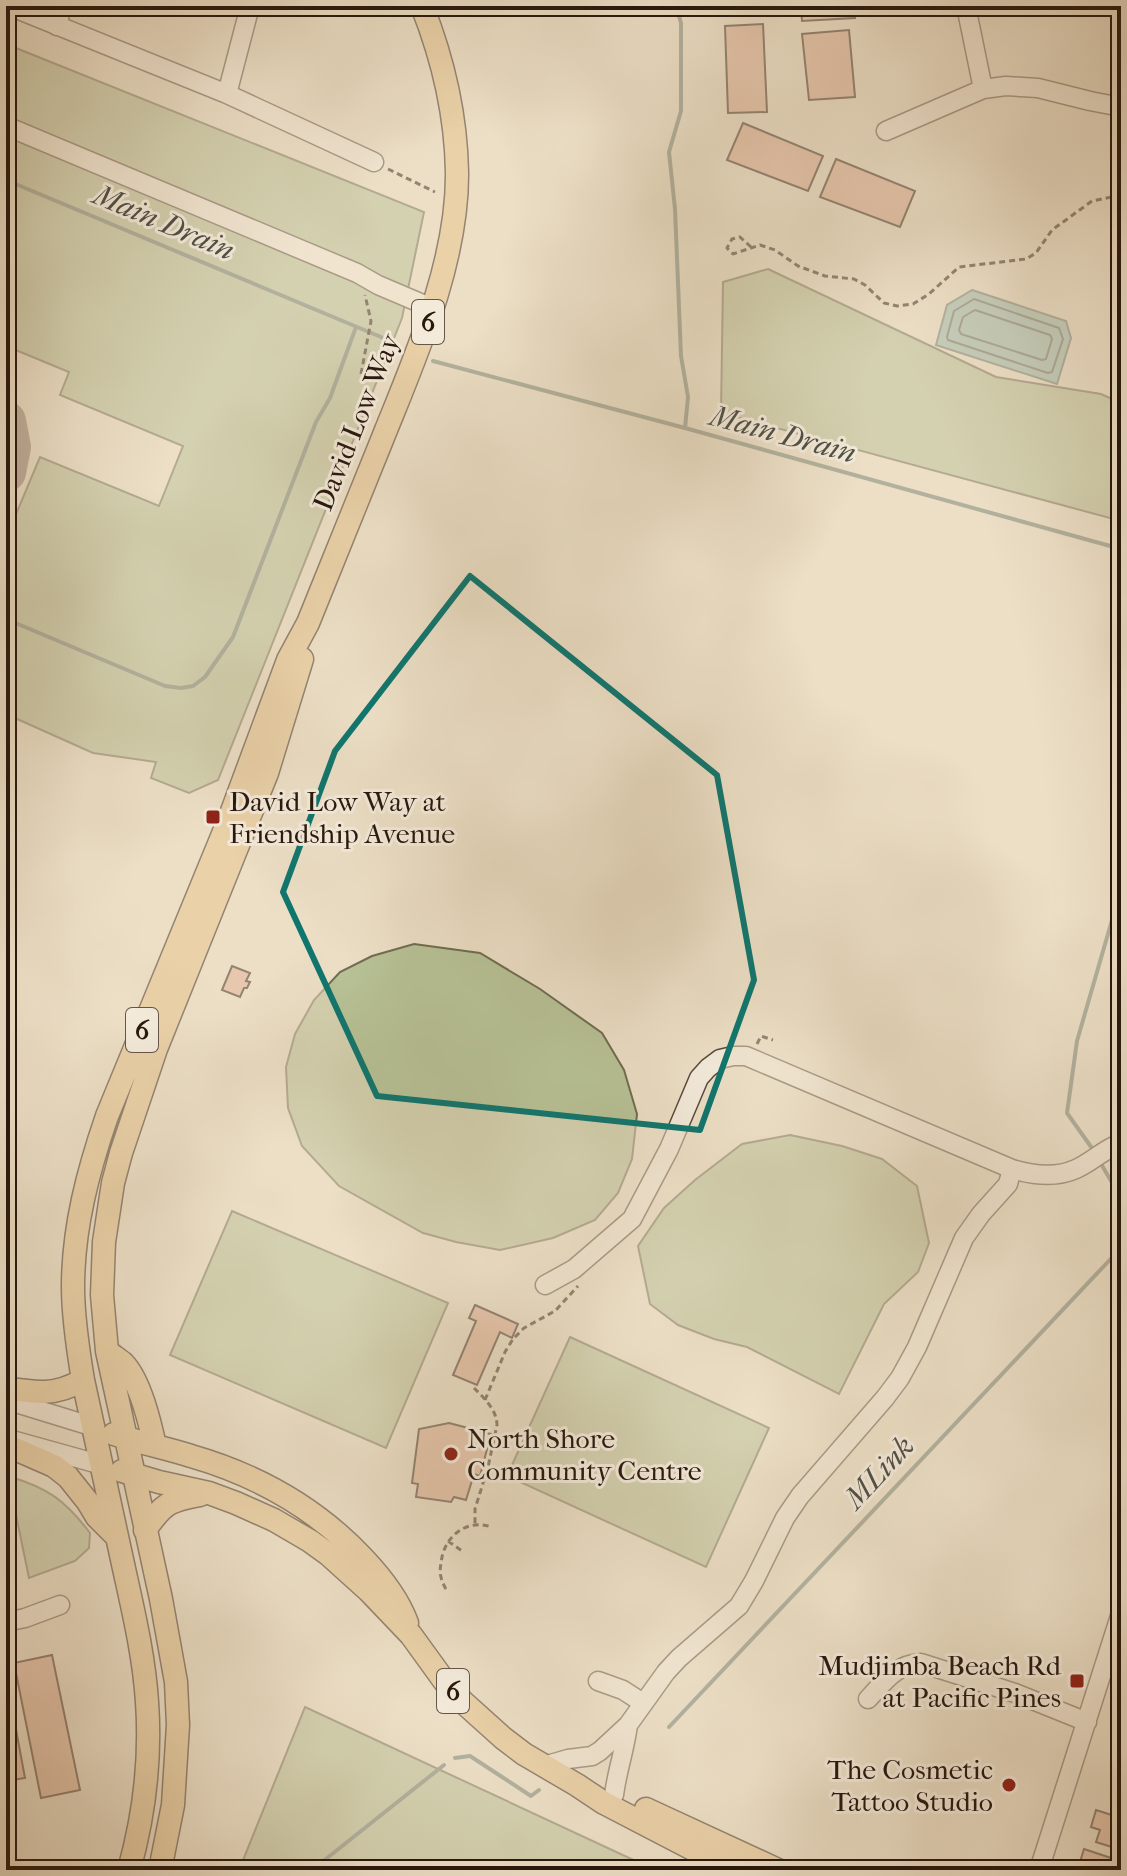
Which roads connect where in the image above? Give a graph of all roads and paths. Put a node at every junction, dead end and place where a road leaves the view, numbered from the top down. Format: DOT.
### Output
graph roads {
  1 [pos="9,6"];
  2 [pos="62,6"];
  3 [pos="250,6"];
  4 [pos="422,6"];
  5 [pos="966,6"];
  6 [pos="57,26"];
  7 [pos="983,89"];
  8 [pos="227,94"];
  9 [pos="1121,107"];
  10 [pos="6,126"];
  11 [pos="886,131"];
  12 [pos="374,162"];
  13 [pos="435,192"];
  14 [pos="1121,195"];
  15 [pos="751,247"];
  16 [pos="357,273"];
  17 [pos="432,308"];
  18 [pos="361,374"];
  19 [pos="258,769"];
  20 [pos="773,1040"];
  21 [pos="750,1046"];
  22 [pos="1117,1144"];
  23 [pos="1012,1169"];
  24 [pos="545,1285"];
  25 [pos="107,1351"];
  26 [pos="83,1380"];
  27 [pos="6,1388"];
  28 [pos="474,1388"];
  29 [pos="6,1400"];
  30 [pos="94,1427"];
  31 [pos="6,1438"];
  32 [pos="127,1438"];
  33 [pos="6,1445"];
  34 [pos="155,1446"];
  35 [pos="102,1465"];
  36 [pos="135,1475"];
  37 [pos="209,1493"];
  38 [pos="475,1525"];
  39 [pos="492,1527"];
  40 [pos="145,1530"];
  41 [pos="118,1538"];
  42 [pos="448,1541"];
  43 [pos="462,1551"];
  44 [pos="446,1589"];
  45 [pos="60,1605"];
  46 [pos="1121,1613"];
  47 [pos="6,1622"];
  48 [pos="411,1635"];
  49 [pos="598,1681"];
  50 [pos="868,1699"];
  51 [pos="643,1703"];
  52 [pos="1087,1722"];
  53 [pos="628,1725"];
  54 [pos="544,1766"];
  55 [pos="577,1785"];
  56 [pos="614,1795"];
  57 [pos="129,1870"];
  58 [pos="160,1870"];
  59 [pos="733,1870"];
  60 [pos="778,1870"];
  61 [pos="1039,1870"];
  1 -- 6 [label="street"];
  2 -- 6 [label="street"];
  3 -- 8 [label="street"];
  4 -- 17 [label="main road, David Low Way / 6"];
  5 -- 7 [label="street"];
  6 -- 8 [label="street"];
  7 -- 9 [label="street"];
  7 -- 11 [label="street"];
  8 -- 12 [label="street"];
  10 -- 16 [label="street"];
  12 -- 13 [label="path"];
  14 -- 15 [label="path"];
  15 -- 15 [label="path"];
  16 -- 17 [label="street"];
  16 -- 18 [label="path"];
  17 -- 19 [label="main road, David Low Way / 6"];
  19 -- 25 [label="main road, David Low Way / 6"];
  19 -- 26 [label="main road, David Low Way / 6"];
  20 -- 21 [label="path"];
  22 -- 23 [label="street"];
  23 -- 24 [label="street"];
  23 -- 51 [label="street"];
  25 -- 32 [label="main road, David Low Way"];
  25 -- 34 [label="main road"];
  26 -- 27 [label="main road"];
  26 -- 30 [label="main road, David Low Way / 6"];
  28 -- 38 [label="path"];
  29 -- 30 [label="street"];
  30 -- 32 [label="main road"];
  30 -- 35 [label="main road, David Low Way / 6"];
  31 -- 35 [label="street"];
  32 -- 34 [label="main road"];
  32 -- 36 [label="main road, David Low Way"];
  33 -- 41 [label="main road"];
  34 -- 48 [label="main road, 6"];
  35 -- 36 [label="main road, 6"];
  35 -- 41 [label="main road, David Low Way"];
  36 -- 37 [label="main road, 6"];
  36 -- 40 [label="main road, David Low Way"];
  37 -- 40 [label="main road"];
  37 -- 48 [label="main road, 6"];
  38 -- 39 [label="path"];
  38 -- 42 [label="path"];
  40 -- 58 [label="main road, David Low Way"];
  41 -- 57 [label="main road, David Low Way"];
  42 -- 43 [label="path"];
  42 -- 44 [label="path"];
  45 -- 47 [label="street"];
  46 -- 52 [label="street"];
  48 -- 54 [label="main road, 6"];
  49 -- 51 [label="street"];
  50 -- 52 [label="street"];
  51 -- 53 [label="street"];
  52 -- 61 [label="street"];
  53 -- 54 [label="street"];
  53 -- 56 [label="street"];
  54 -- 55 [label="main road, 6"];
  55 -- 56 [label="main road, 6"];
  55 -- 59 [label="main road, 6"];
  56 -- 60 [label="main road, 6"];
}
